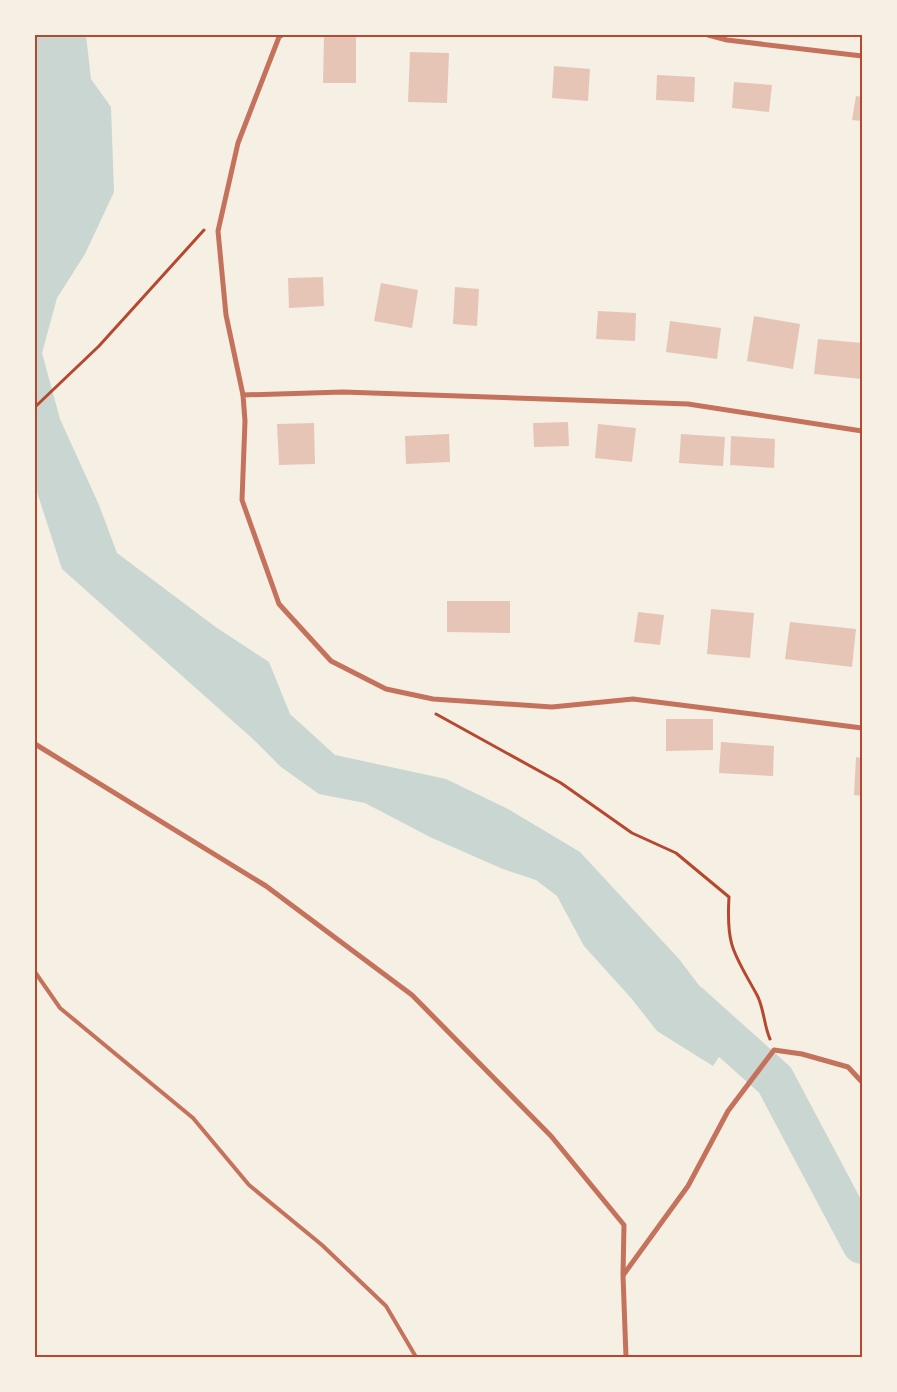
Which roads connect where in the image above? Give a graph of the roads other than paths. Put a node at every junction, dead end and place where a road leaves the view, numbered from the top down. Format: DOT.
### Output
graph roads {
  1 [pos="282,35"];
  2 [pos="708,35"];
  3 [pos="862,56"];
  4 [pos="243,396"];
  5 [pos="862,431"];
  6 [pos="862,728"];
  7 [pos="35,744"];
  8 [pos="35,972"];
  9 [pos="862,1082"];
  10 [pos="623,1275"];
  11 [pos="416,1357"];
  12 [pos="626,1357"];
  1 -- 4 [label="street"];
  2 -- 3 [label="street"];
  4 -- 5 [label="street"];
  4 -- 6 [label="street"];
  7 -- 10 [label="street"];
  8 -- 11 [label="lane"];
  9 -- 10 [label="street"];
  10 -- 12 [label="street"];
}
